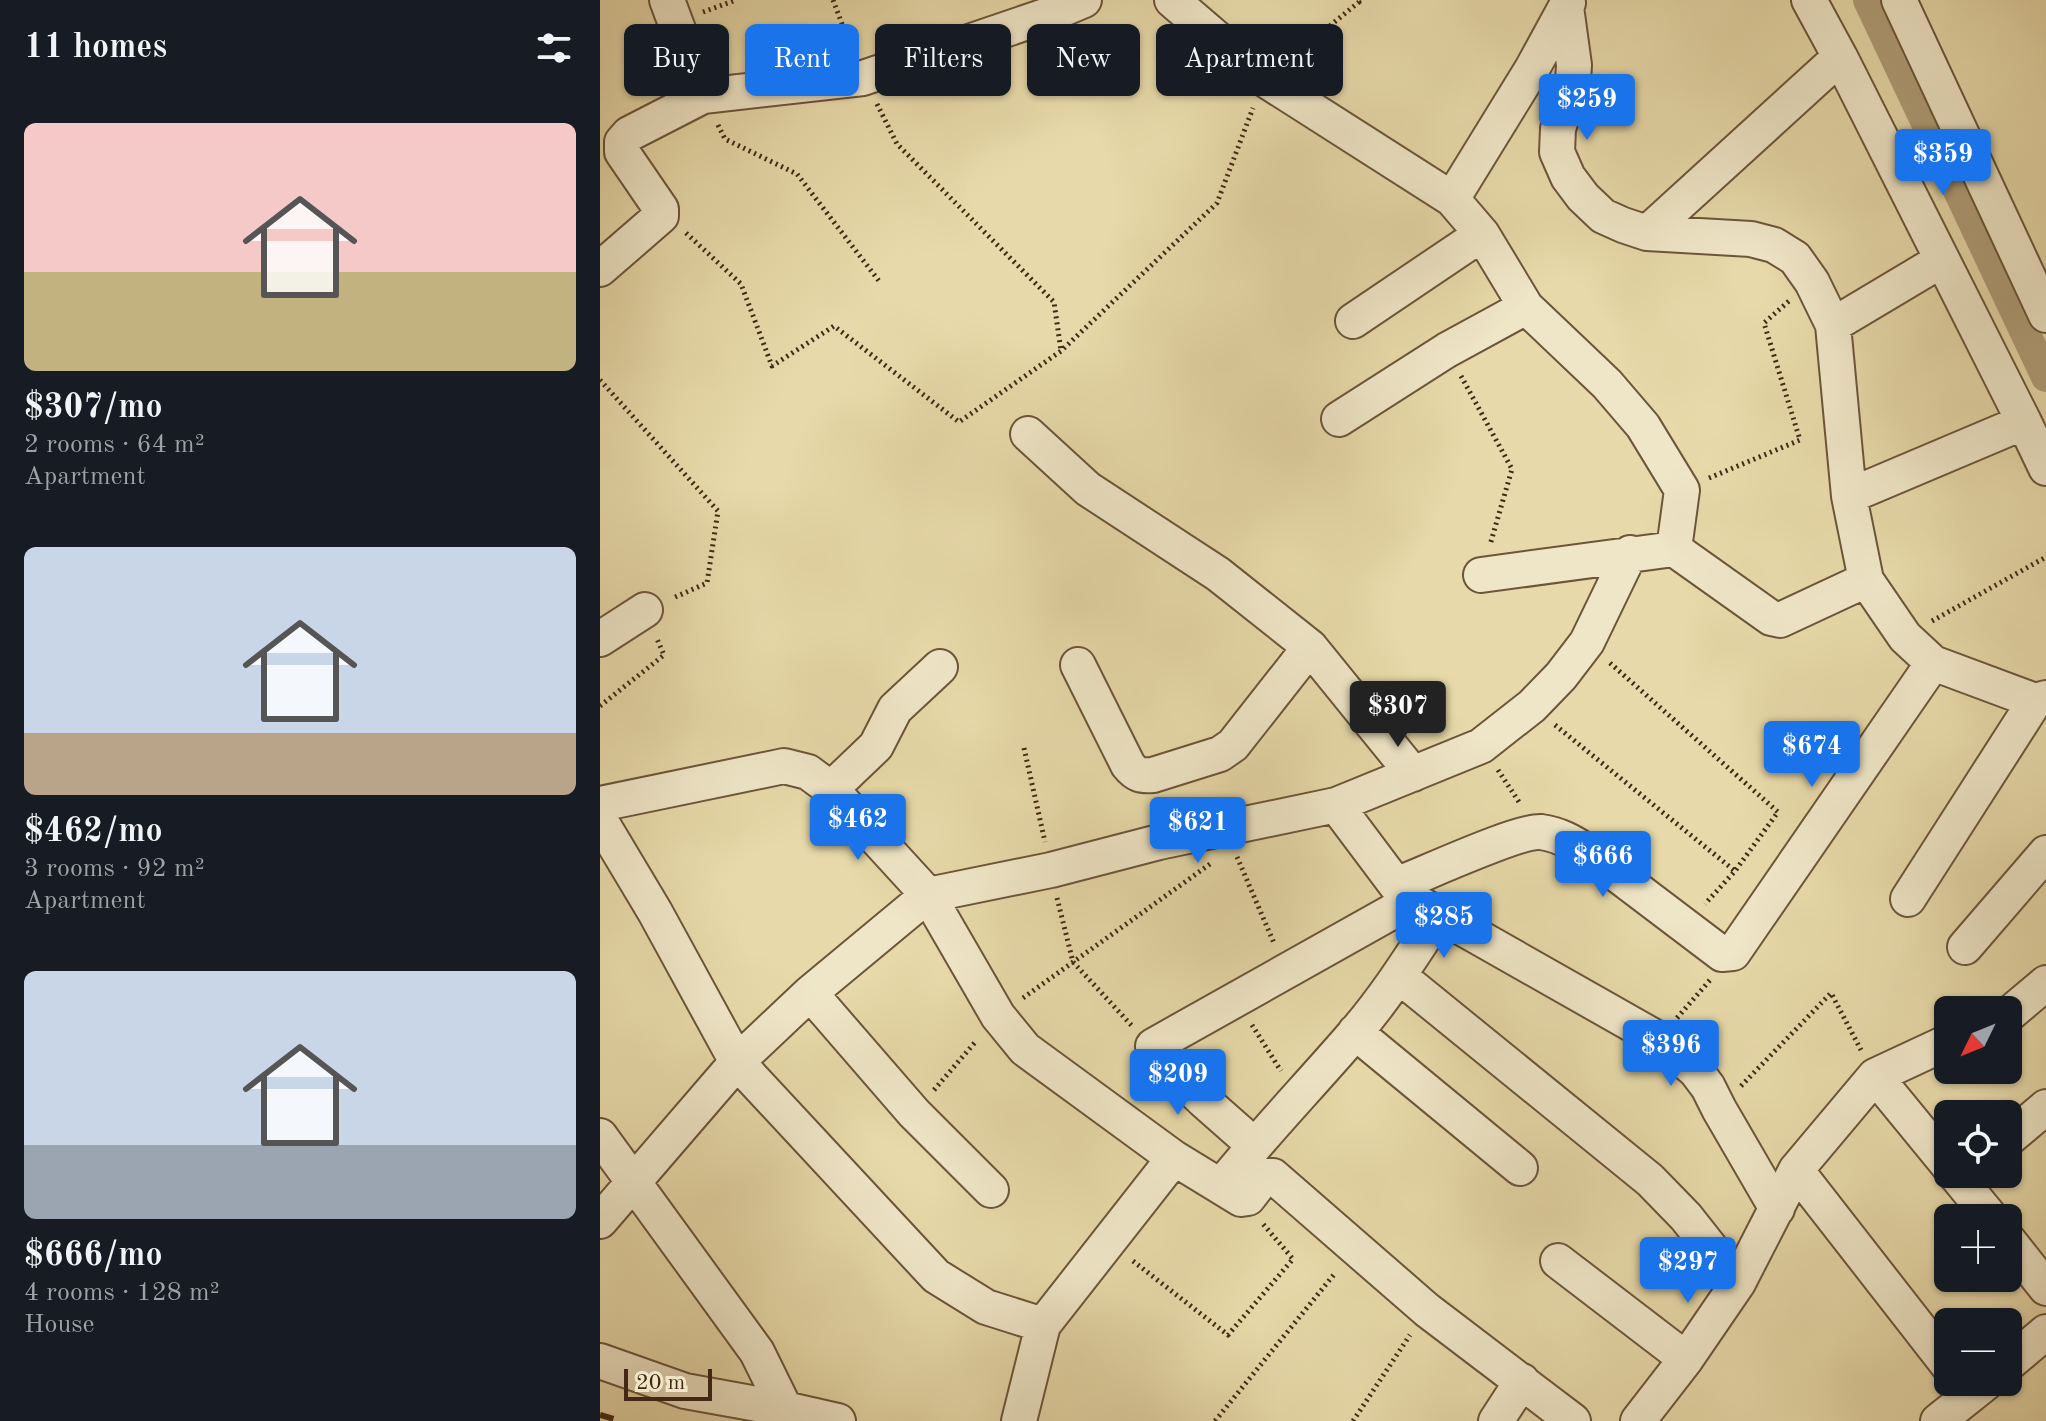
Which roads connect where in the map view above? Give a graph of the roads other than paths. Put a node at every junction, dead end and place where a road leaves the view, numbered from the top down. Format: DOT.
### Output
graph roads {
  1 [pos="667,0"];
  2 [pos="1084,0"];
  3 [pos="1172,0"];
  4 [pos="1809,0"];
  5 [pos="1899,0"];
  6 [pos="1567,3"];
  7 [pos="1047,7"];
  8 [pos="676,24"];
  9 [pos="1840,57"];
  10 [pos="729,93"];
  11 [pos="703,96"];
  12 [pos="1452,199"];
  13 [pos="1647,233"];
  14 [pos="1482,234"];
  15 [pos="1942,260"];
  16 [pos="601,267"];
  17 [pos="1526,307"];
  18 [pos="2046,315"];
  19 [pos="1353,321"];
  20 [pos="1833,325"];
  21 [pos="1339,419"];
  22 [pos="2024,422"];
  23 [pos="1028,434"];
  24 [pos="2046,468"];
  25 [pos="1849,496"];
  26 [pos="1674,549"];
  27 [pos="1630,553"];
  28 [pos="1481,575"];
  29 [pos="1866,580"];
  30 [pos="645,610"];
  31 [pos="600,639"];
  32 [pos="1310,647"];
  33 [pos="1933,663"];
  34 [pos="1078,665"];
  35 [pos="940,667"];
  36 [pos="2040,699"];
  37 [pos="1413,774"];
  38 [pos="831,789"];
  39 [pos="600,804"];
  40 [pos="1336,805"];
  41 [pos="600,820"];
  42 [pos="2046,853"];
  43 [pos="928,895"];
  44 [pos="1416,899"];
  45 [pos="1908,899"];
  46 [pos="1965,947"];
  47 [pos="1399,976"];
  48 [pos="2046,983"];
  49 [pos="810,993"];
  50 [pos="2022,1003"];
  51 [pos="1355,1032"];
  52 [pos="1934,1049"];
  53 [pos="737,1062"];
  54 [pos="1875,1076"];
  55 [pos="2046,1107"];
  56 [pos="2022,1127"];
  57 [pos="600,1136"];
  58 [pos="1254,1145"];
  59 [pos="1934,1146"];
  60 [pos="1174,1158"];
  61 [pos="1520,1168"];
  62 [pos="1796,1170"];
  63 [pos="633,1184"];
  64 [pos="1968,1188"];
  65 [pos="991,1190"];
  66 [pos="1231,1193"];
  67 [pos="1980,1204"];
  68 [pos="1777,1209"];
  69 [pos="600,1221"];
  70 [pos="2022,1258"];
  71 [pos="1558,1261"];
  72 [pos="1738,1283"];
  73 [pos="2046,1288"];
  74 [pos="1043,1325"];
  75 [pos="2046,1332"];
  76 [pos="1934,1347"];
  77 [pos="2022,1352"];
  78 [pos="1686,1359"];
  79 [pos="600,1361"];
  80 [pos="1522,1381"];
  81 [pos="785,1409"];
  82 [pos="838,1421"];
  83 [pos="1019,1421"];
  84 [pos="1496,1421"];
  85 [pos="1573,1421"];
  86 [pos="1638,1421"];
  1 -- 8 [label="street"];
  2 -- 7 [label="street"];
  3 -- 12 [label="street"];
  4 -- 9 [label="street"];
  5 -- 18 [label="street"];
  6 -- 12 [label="street"];
  6 -- 13 [label="street"];
  7 -- 10 [label="street"];
  9 -- 13 [label="street"];
  9 -- 15 [label="street"];
  11 -- 16 [label="street"];
  12 -- 14 [label="street"];
  13 -- 20 [label="street"];
  14 -- 17 [label="street"];
  14 -- 19 [label="street"];
  15 -- 20 [label="street"];
  15 -- 22 [label="street"];
  17 -- 21 [label="street"];
  17 -- 26 [label="street"];
  20 -- 25 [label="street"];
  22 -- 24 [label="street"];
  22 -- 25 [label="street"];
  23 -- 32 [label="street"];
  25 -- 29 [label="street"];
  26 -- 27 [label="street"];
  26 -- 29 [label="street"];
  27 -- 28 [label="street"];
  27 -- 37 [label="street"];
  29 -- 33 [label="street"];
  30 -- 31 [label="street"];
  32 -- 34 [label="street"];
  32 -- 37 [label="street"];
  33 -- 36 [label="street"];
  33 -- 44 [label="street"];
  35 -- 38 [label="street"];
  36 -- 45 [label="street"];
  37 -- 40 [label="street"];
  38 -- 39 [label="street"];
  38 -- 43 [label="street"];
  40 -- 43 [label="street"];
  40 -- 44 [label="street"];
  41 -- 53 [label="street"];
  42 -- 46 [label="street"];
  43 -- 49 [label="street"];
  43 -- 60 [label="street"];
  44 -- 47 [label="street"];
  44 -- 58 [label="street"];
  44 -- 68 [label="street"];
  47 -- 51 [label="street"];
  47 -- 72 [label="street"];
  48 -- 50 [label="street"];
  49 -- 53 [label="street"];
  49 -- 65 [label="street"];
  51 -- 58 [label="street"];
  51 -- 61 [label="street"];
  52 -- 54 [label="street"];
  53 -- 63 [label="street"];
  53 -- 74 [label="street"];
  54 -- 59 [label="street"];
  54 -- 62 [label="street"];
  55 -- 56 [label="street"];
  57 -- 63 [label="street"];
  58 -- 66 [label="street"];
  60 -- 66 [label="street"];
  60 -- 74 [label="street"];
  62 -- 68 [label="street"];
  62 -- 76 [label="street"];
  63 -- 69 [label="street"];
  63 -- 81 [label="street"];
  64 -- 67 [label="street"];
  66 -- 80 [label="street"];
  68 -- 72 [label="street"];
  70 -- 73 [label="street"];
  71 -- 78 [label="street"];
  72 -- 78 [label="street"];
  74 -- 83 [label="street"];
  75 -- 77 [label="street"];
  78 -- 86 [label="street"];
  79 -- 81 [label="street"];
  80 -- 84 [label="street"];
  80 -- 85 [label="street"];
  81 -- 82 [label="street"];
}
